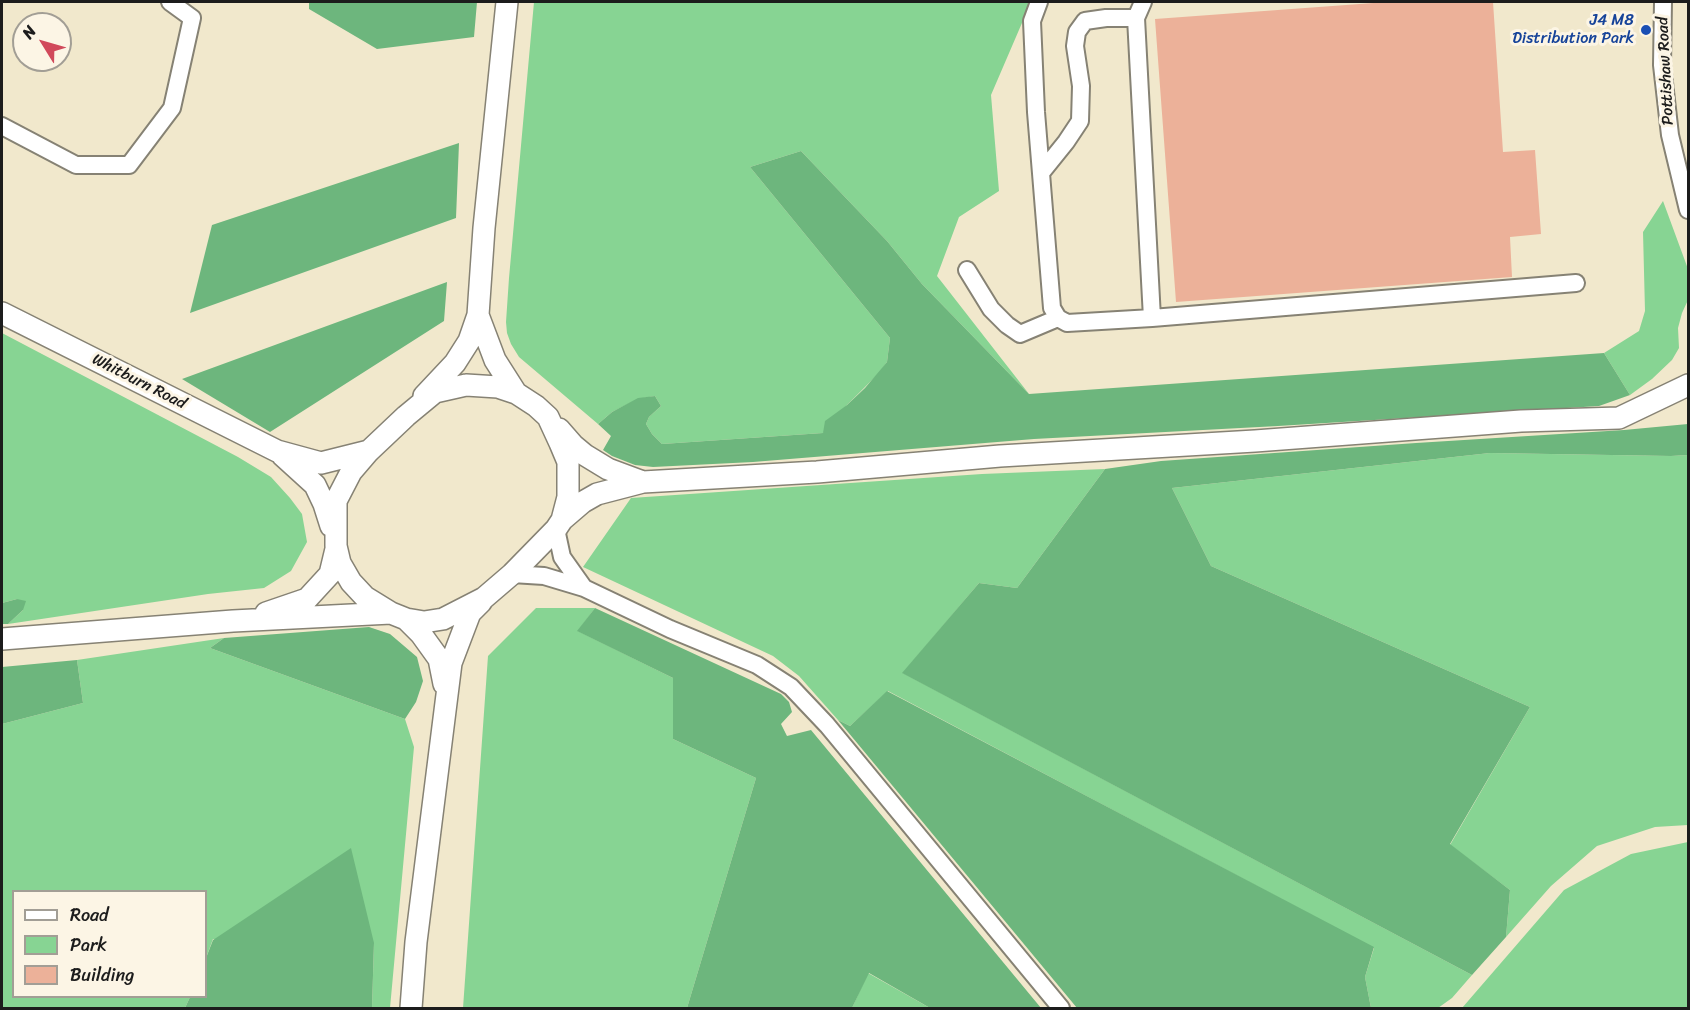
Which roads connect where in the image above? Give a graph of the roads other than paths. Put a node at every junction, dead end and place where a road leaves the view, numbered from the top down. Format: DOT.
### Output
graph roads {
  1 [pos="170,2"];
  2 [pos="507,2"];
  3 [pos="1039,2"];
  4 [pos="1143,2"];
  5 [pos="1663,2"];
  6 [pos="1136,18"];
  7 [pos="2,126"];
  8 [pos="1041,173"];
  9 [pos="1689,210"];
  10 [pos="967,270"];
  11 [pos="1576,283"];
  12 [pos="2,313"];
  13 [pos="478,315"];
  14 [pos="1058,318"];
  15 [pos="1152,318"];
  16 [pos="1689,370"];
  17 [pos="1689,385"];
  18 [pos="516,393"];
  19 [pos="1665,397"];
  20 [pos="406,416"];
  21 [pos="548,417"];
  22 [pos="276,450"];
  23 [pos="369,451"];
  24 [pos="643,482"];
  25 [pos="559,525"];
  26 [pos="336,543"];
  27 [pos="505,580"];
  28 [pos="584,588"];
  29 [pos="398,616"];
  30 [pos="233,621"];
  31 [pos="2,639"];
  32 [pos="448,699"];
  33 [pos="411,1008"];
  34 [pos="1060,1008"];
  1 -- 7 [label="street"];
  2 -- 13 [label="main road"];
  3 -- 8 [label="street"];
  4 -- 6 [label="street"];
  5 -- 9 [label="street, Pottishaw Road"];
  6 -- 8 [label="street"];
  6 -- 15 [label="street"];
  8 -- 14 [label="street"];
  10 -- 14 [label="street"];
  11 -- 15 [label="street"];
  12 -- 22 [label="main road, Whitburn Road"];
  13 -- 18 [label="main road"];
  13 -- 20 [label="main road"];
  14 -- 15 [label="street"];
  16 -- 19 [label="main road"];
  17 -- 19 [label="main road"];
  18 -- 20 [label="main road"];
  18 -- 21 [label="main road"];
  19 -- 24 [label="main road"];
  20 -- 23 [label="main road"];
  21 -- 24 [label="main road"];
  21 -- 25 [label="main road"];
  22 -- 23 [label="main road, Whitburn Road"];
  22 -- 26 [label="main road, Whitburn Road"];
  23 -- 26 [label="main road"];
  24 -- 25 [label="main road"];
  25 -- 27 [label="main road"];
  25 -- 28 [label="street"];
  26 -- 29 [label="main road, Whitburn Road"];
  26 -- 30 [label="main road"];
  27 -- 28 [label="street"];
  27 -- 29 [label="main road"];
  27 -- 32 [label="main road"];
  28 -- 34 [label="street"];
  29 -- 30 [label="main road"];
  29 -- 32 [label="main road"];
  30 -- 31 [label="main road"];
  32 -- 33 [label="main road"];
}
